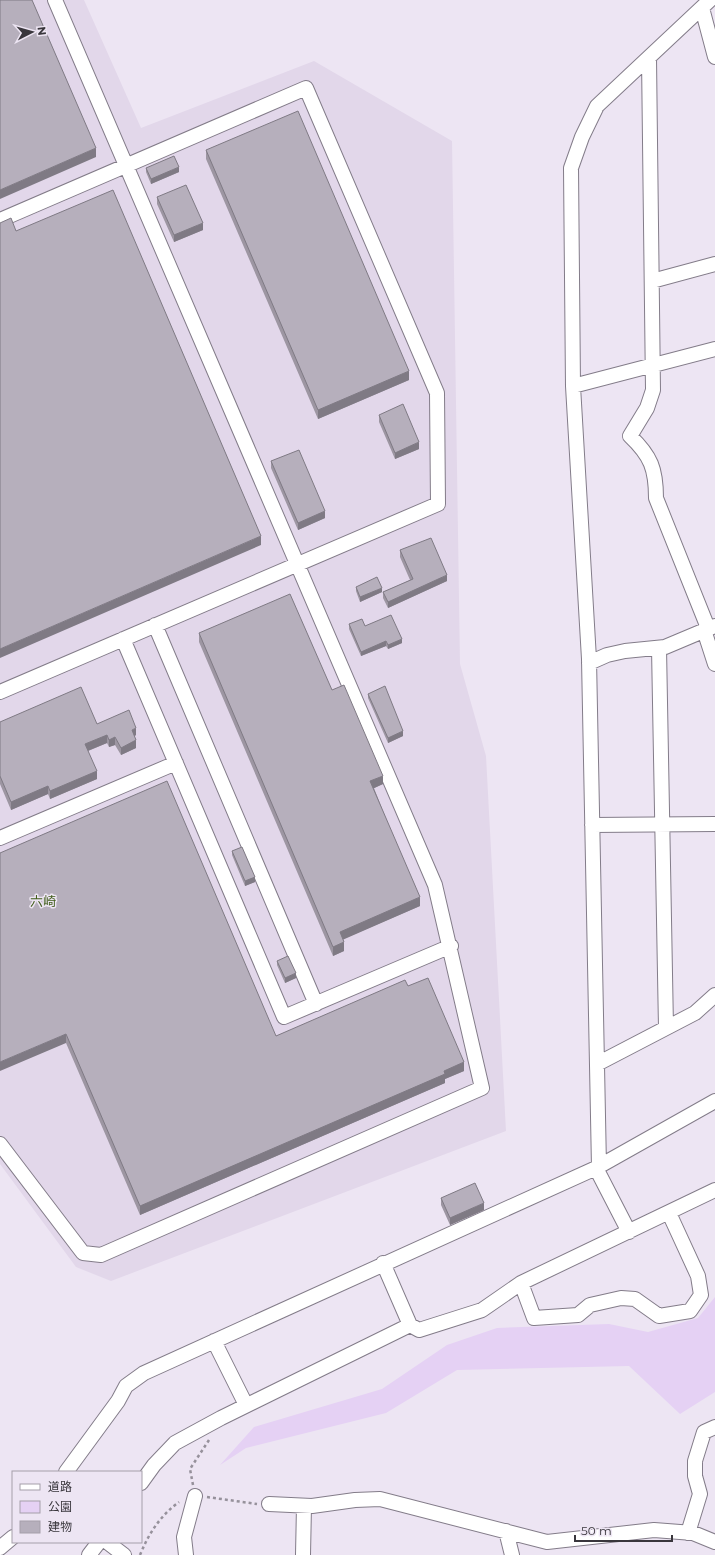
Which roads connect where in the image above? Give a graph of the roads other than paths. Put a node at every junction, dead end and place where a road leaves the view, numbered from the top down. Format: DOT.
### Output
graph roads {
  1 [pos="55,0"];
  2 [pos="706,4"];
  3 [pos="715,57"];
  4 [pos="648,58"];
  5 [pos="126,166"];
  6 [pos="0,220"];
  7 [pos="715,264"];
  8 [pos="652,281"];
  9 [pos="715,348"];
  10 [pos="653,365"];
  11 [pos="573,386"];
  12 [pos="297,564"];
  13 [pos="155,625"];
  14 [pos="709,628"];
  15 [pos="123,639"];
  16 [pos="659,648"];
  17 [pos="589,663"];
  18 [pos="715,664"];
  19 [pos="0,692"];
  20 [pos="176,763"];
  21 [pos="662,824"];
  22 [pos="715,824"];
  23 [pos="592,825"];
  24 [pos="0,838"];
  25 [pos="451,946"];
  26 [pos="715,995"];
  27 [pos="316,1004"];
  28 [pos="666,1028"];
  29 [pos="597,1064"];
  30 [pos="715,1101"];
  31 [pos="0,1144"];
  32 [pos="598,1167"];
  33 [pos="715,1190"];
  34 [pos="669,1213"];
  35 [pos="628,1232"];
  36 [pos="383,1263"];
  37 [pos="521,1282"];
  38 [pos="410,1325"];
  39 [pos="214,1341"];
  40 [pos="246,1405"];
  41 [pos="715,1427"];
  42 [pos="67,1471"];
  43 [pos="142,1482"];
  44 [pos="195,1496"];
  45 [pos="269,1504"];
  46 [pos="304,1506"];
  47 [pos="506,1531"];
  48 [pos="688,1533"];
  49 [pos="12,1538"];
  50 [pos="715,1542"];
  51 [pos="98,1543"];
  52 [pos="108,1543"];
  53 [pos="0,1548"];
  54 [pos="89,1555"];
  55 [pos="124,1555"];
  56 [pos="186,1555"];
  57 [pos="303,1555"];
  58 [pos="512,1555"];
  1 -- 5 [label="street"];
  2 -- 3 [label="street"];
  2 -- 4 [label="street"];
  4 -- 8 [label="street"];
  4 -- 11 [label="street"];
  5 -- 6 [label="street"];
  5 -- 12 [label="street"];
  5 -- 12 [label="street"];
  7 -- 8 [label="street"];
  8 -- 10 [label="street"];
  9 -- 10 [label="street"];
  10 -- 11 [label="street"];
  10 -- 14 [label="street"];
  11 -- 17 [label="street"];
  12 -- 13 [label="street"];
  12 -- 25 [label="street"];
  13 -- 15 [label="street"];
  13 -- 27 [label="street"];
  14 -- 16 [label="street"];
  14 -- 18 [label="street"];
  15 -- 19 [label="street"];
  15 -- 20 [label="street"];
  16 -- 17 [label="street"];
  16 -- 21 [label="street"];
  17 -- 23 [label="street"];
  20 -- 24 [label="street"];
  20 -- 27 [label="street"];
  21 -- 22 [label="street"];
  21 -- 23 [label="street"];
  21 -- 28 [label="street"];
  23 -- 29 [label="street"];
  25 -- 27 [label="street"];
  25 -- 31 [label="street"];
  26 -- 28 [label="street"];
  28 -- 29 [label="street"];
  29 -- 32 [label="street"];
  30 -- 32 [label="street"];
  32 -- 35 [label="street"];
  32 -- 36 [label="street"];
  33 -- 34 [label="street"];
  34 -- 35 [label="street"];
  34 -- 37 [label="street"];
  35 -- 37 [label="street"];
  36 -- 38 [label="street"];
  36 -- 39 [label="street"];
  37 -- 38 [label="street"];
  38 -- 40 [label="street"];
  39 -- 40 [label="street"];
  39 -- 42 [label="street"];
  40 -- 43 [label="street"];
  41 -- 48 [label="street"];
  44 -- 56 [label="street"];
  45 -- 46 [label="street"];
  46 -- 47 [label="street"];
  46 -- 57 [label="street"];
  47 -- 48 [label="street"];
  47 -- 58 [label="street"];
  48 -- 50 [label="street"];
  49 -- 53 [label="street"];
  51 -- 54 [label="street"];
  52 -- 55 [label="street"];
}
